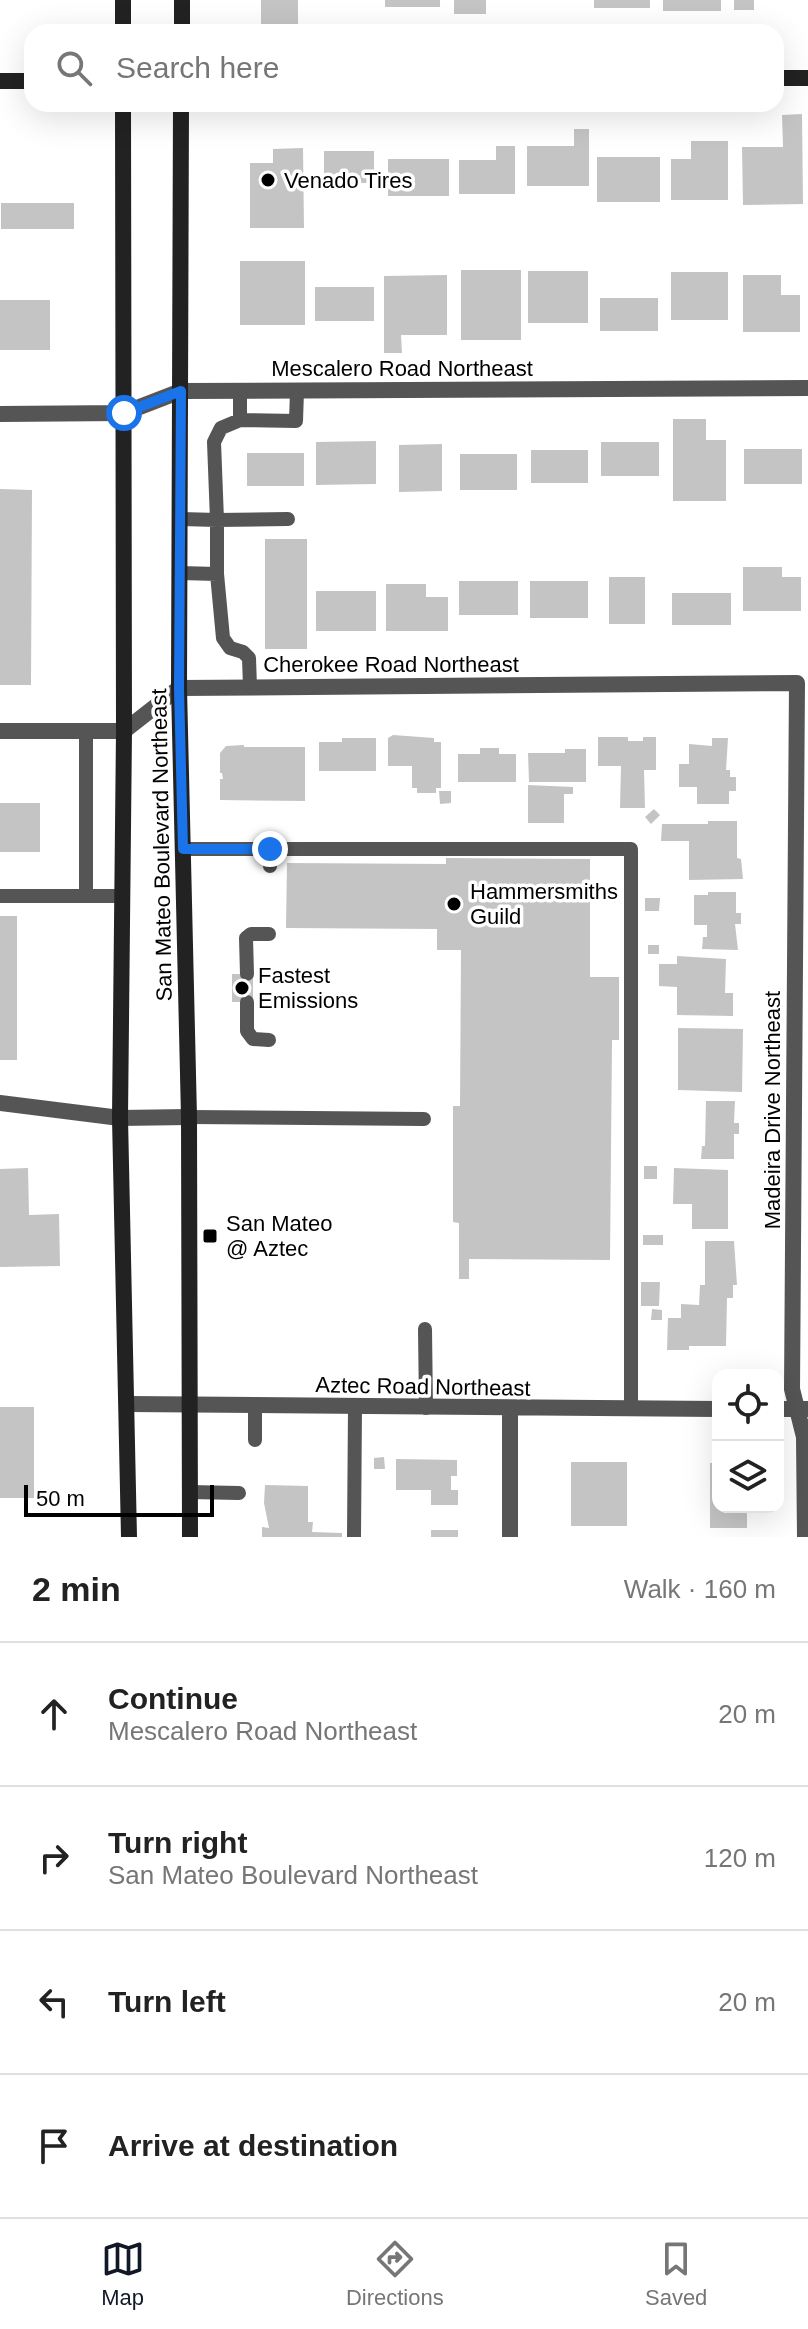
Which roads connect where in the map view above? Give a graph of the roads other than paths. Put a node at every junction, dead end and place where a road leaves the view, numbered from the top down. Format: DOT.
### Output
graph roads {
  1 [pos="123,0"];
  2 [pos="182,0"];
  3 [pos="123,24"];
  4 [pos="182,24"];
  5 [pos="784,78"];
  6 [pos="808,78"];
  7 [pos="0,81"];
  8 [pos="24,81"];
  9 [pos="123,112"];
  10 [pos="181,112"];
  11 [pos="808,388"];
  12 [pos="181,391"];
  13 [pos="240,391"];
  14 [pos="297,391"];
  15 [pos="124,413"];
  16 [pos="0,414"];
  17 [pos="240,420"];
  18 [pos="181,519"];
  19 [pos="288,519"];
  20 [pos="217,520"];
  21 [pos="180,573"];
  22 [pos="217,574"];
  23 [pos="797,683"];
  24 [pos="250,687"];
  25 [pos="179,688"];
  26 [pos="0,731"];
  27 [pos="86,731"];
  28 [pos="124,731"];
  29 [pos="183,849"];
  30 [pos="270,849"];
  31 [pos="270,866"];
  32 [pos="0,896"];
  33 [pos="86,896"];
  34 [pos="122,896"];
  35 [pos="269,934"];
  36 [pos="247,974"];
  37 [pos="247,1002"];
  38 [pos="269,1040"];
  39 [pos="0,1103"];
  40 [pos="189,1117"];
  41 [pos="120,1118"];
  42 [pos="424,1119"];
  43 [pos="425,1329"];
  44 [pos="128,1404"];
  45 [pos="188,1405"];
  46 [pos="255,1406"];
  47 [pos="355,1407"];
  48 [pos="426,1408"];
  49 [pos="510,1409"];
  50 [pos="631,1409"];
  51 [pos="712,1409"];
  52 [pos="803,1409"];
  53 [pos="255,1440"];
  54 [pos="189,1492"];
  55 [pos="239,1493"];
  56 [pos="129,1537"];
  57 [pos="190,1537"];
  58 [pos="354,1537"];
  59 [pos="510,1537"];
  60 [pos="805,1537"];
  1 -- 3 [label="main road"];
  2 -- 4 [label="main road"];
  5 -- 6 [label="main road"];
  7 -- 8 [label="main road"];
  9 -- 15 [label="main road, San Mateo Boulevard Northeast"];
  10 -- 12 [label="main road, San Mateo Boulevard Northeast"];
  11 -- 14 [label="street, Mescalero Road Northeast"];
  12 -- 13 [label="street, Mescalero Road Northeast"];
  12 -- 15 [label="street, Mescalero Road Northeast"];
  12 -- 18 [label="main road, San Mateo Boulevard Northeast"];
  13 -- 14 [label="street, Mescalero Road Northeast"];
  13 -- 17 [label="lane"];
  14 -- 17 [label="lane"];
  15 -- 16 [label="street, Mescalero Road Northeast"];
  15 -- 28 [label="main road, San Mateo Boulevard Northeast"];
  17 -- 20 [label="lane"];
  18 -- 20 [label="lane"];
  18 -- 21 [label="main road, San Mateo Boulevard Northeast"];
  19 -- 20 [label="lane"];
  20 -- 22 [label="lane"];
  21 -- 22 [label="lane"];
  21 -- 25 [label="main road, San Mateo Boulevard Northeast"];
  22 -- 24 [label="lane"];
  23 -- 24 [label="street, Cherokee Road Northeast"];
  23 -- 52 [label="street, Madeira Drive Northeast"];
  24 -- 25 [label="street, Cherokee Road Northeast"];
  25 -- 28 [label="street"];
  25 -- 29 [label="main road, San Mateo Boulevard Northeast"];
  26 -- 27 [label="street"];
  27 -- 28 [label="street"];
  27 -- 33 [label="lane"];
  28 -- 34 [label="main road, San Mateo Boulevard Northeast"];
  29 -- 30 [label="lane"];
  29 -- 40 [label="main road, San Mateo Boulevard Northeast"];
  30 -- 31 [label="lane"];
  30 -- 50 [label="lane"];
  32 -- 33 [label="lane"];
  33 -- 34 [label="lane"];
  34 -- 41 [label="main road, San Mateo Boulevard Northeast"];
  35 -- 36 [label="lane"];
  37 -- 38 [label="lane"];
  39 -- 41 [label="street"];
  40 -- 41 [label="street"];
  40 -- 42 [label="lane"];
  40 -- 45 [label="main road, San Mateo Boulevard Northeast"];
  41 -- 44 [label="main road, San Mateo Boulevard Northeast"];
  43 -- 48 [label="lane"];
  44 -- 45 [label="street, Aztec Road Northeast"];
  44 -- 56 [label="main road, San Mateo Boulevard Northeast"];
  45 -- 46 [label="street, Aztec Road Northeast"];
  45 -- 54 [label="main road, San Mateo Boulevard Northeast"];
  46 -- 47 [label="street, Aztec Road Northeast"];
  46 -- 53 [label="lane"];
  47 -- 48 [label="street, Aztec Road Northeast"];
  47 -- 58 [label="lane"];
  48 -- 49 [label="street, Aztec Road Northeast"];
  49 -- 50 [label="street, Aztec Road Northeast"];
  49 -- 59 [label="street"];
  50 -- 51 [label="street, Aztec Road Northeast"];
  52 -- 60 [label="street, Madeira Drive Northeast"];
  54 -- 55 [label="lane"];
  54 -- 57 [label="main road, San Mateo Boulevard Northeast"];
}
